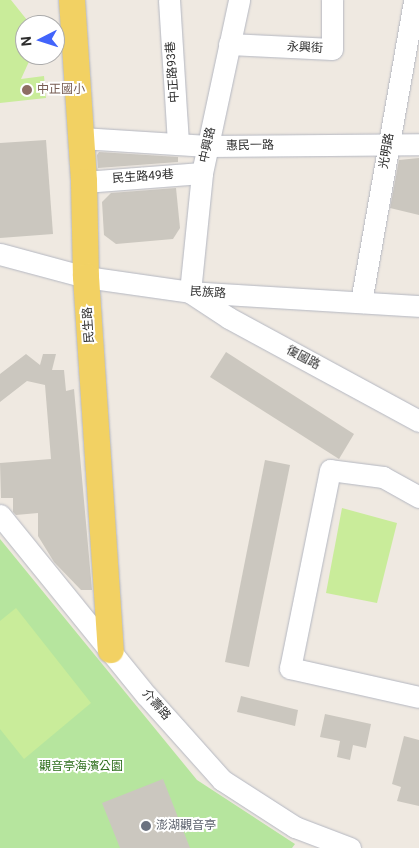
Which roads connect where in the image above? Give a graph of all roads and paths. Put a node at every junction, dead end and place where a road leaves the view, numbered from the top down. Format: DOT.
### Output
graph roads {
  1 [pos="72,0"];
  2 [pos="169,0"];
  3 [pos="239,0"];
  4 [pos="332,0"];
  5 [pos="414,0"];
  6 [pos="229,44"];
  7 [pos="81,138"];
  8 [pos="178,144"];
  9 [pos="388,144"];
  10 [pos="419,144"];
  11 [pos="208,146"];
  12 [pos="202,173"];
  13 [pos="84,182"];
  14 [pos="0,254"];
  15 [pos="86,277"];
  16 [pos="190,292"];
  17 [pos="361,302"];
  18 [pos="419,306"];
  19 [pos="419,421"];
  20 [pos="419,497"];
  21 [pos="0,515"];
  22 [pos="111,650"];
  23 [pos="419,697"];
  24 [pos="350,848"];
  1 -- 7 [label="main road, 民生路"];
  2 -- 8 [label="street, 中正路93巷"];
  3 -- 6 [label="street, 中興路"];
  4 -- 6 [label="street, 永興街"];
  5 -- 9 [label="street, 光明路"];
  6 -- 11 [label="street, 中興路"];
  7 -- 8 [label="street, 惠民一路"];
  7 -- 13 [label="main road, 民生路"];
  8 -- 11 [label="street, 惠民一路"];
  9 -- 10 [label="street, 惠民一路"];
  9 -- 11 [label="street, 惠民一路"];
  9 -- 17 [label="street, 光明路"];
  11 -- 12 [label="street, 中興路"];
  12 -- 13 [label="street, 民生路49巷"];
  12 -- 16 [label="street, 中興路"];
  13 -- 15 [label="main road, 民生路"];
  14 -- 15 [label="street, 民族路"];
  15 -- 16 [label="street, 民族路"];
  15 -- 22 [label="main road, 民生路"];
  16 -- 17 [label="street, 民族路"];
  16 -- 19 [label="street, 復國路"];
  17 -- 18 [label="street, 民族路"];
  20 -- 23 [label="street"];
  21 -- 22 [label="street, 介壽路"];
  22 -- 24 [label="street, 介壽路"];
}
